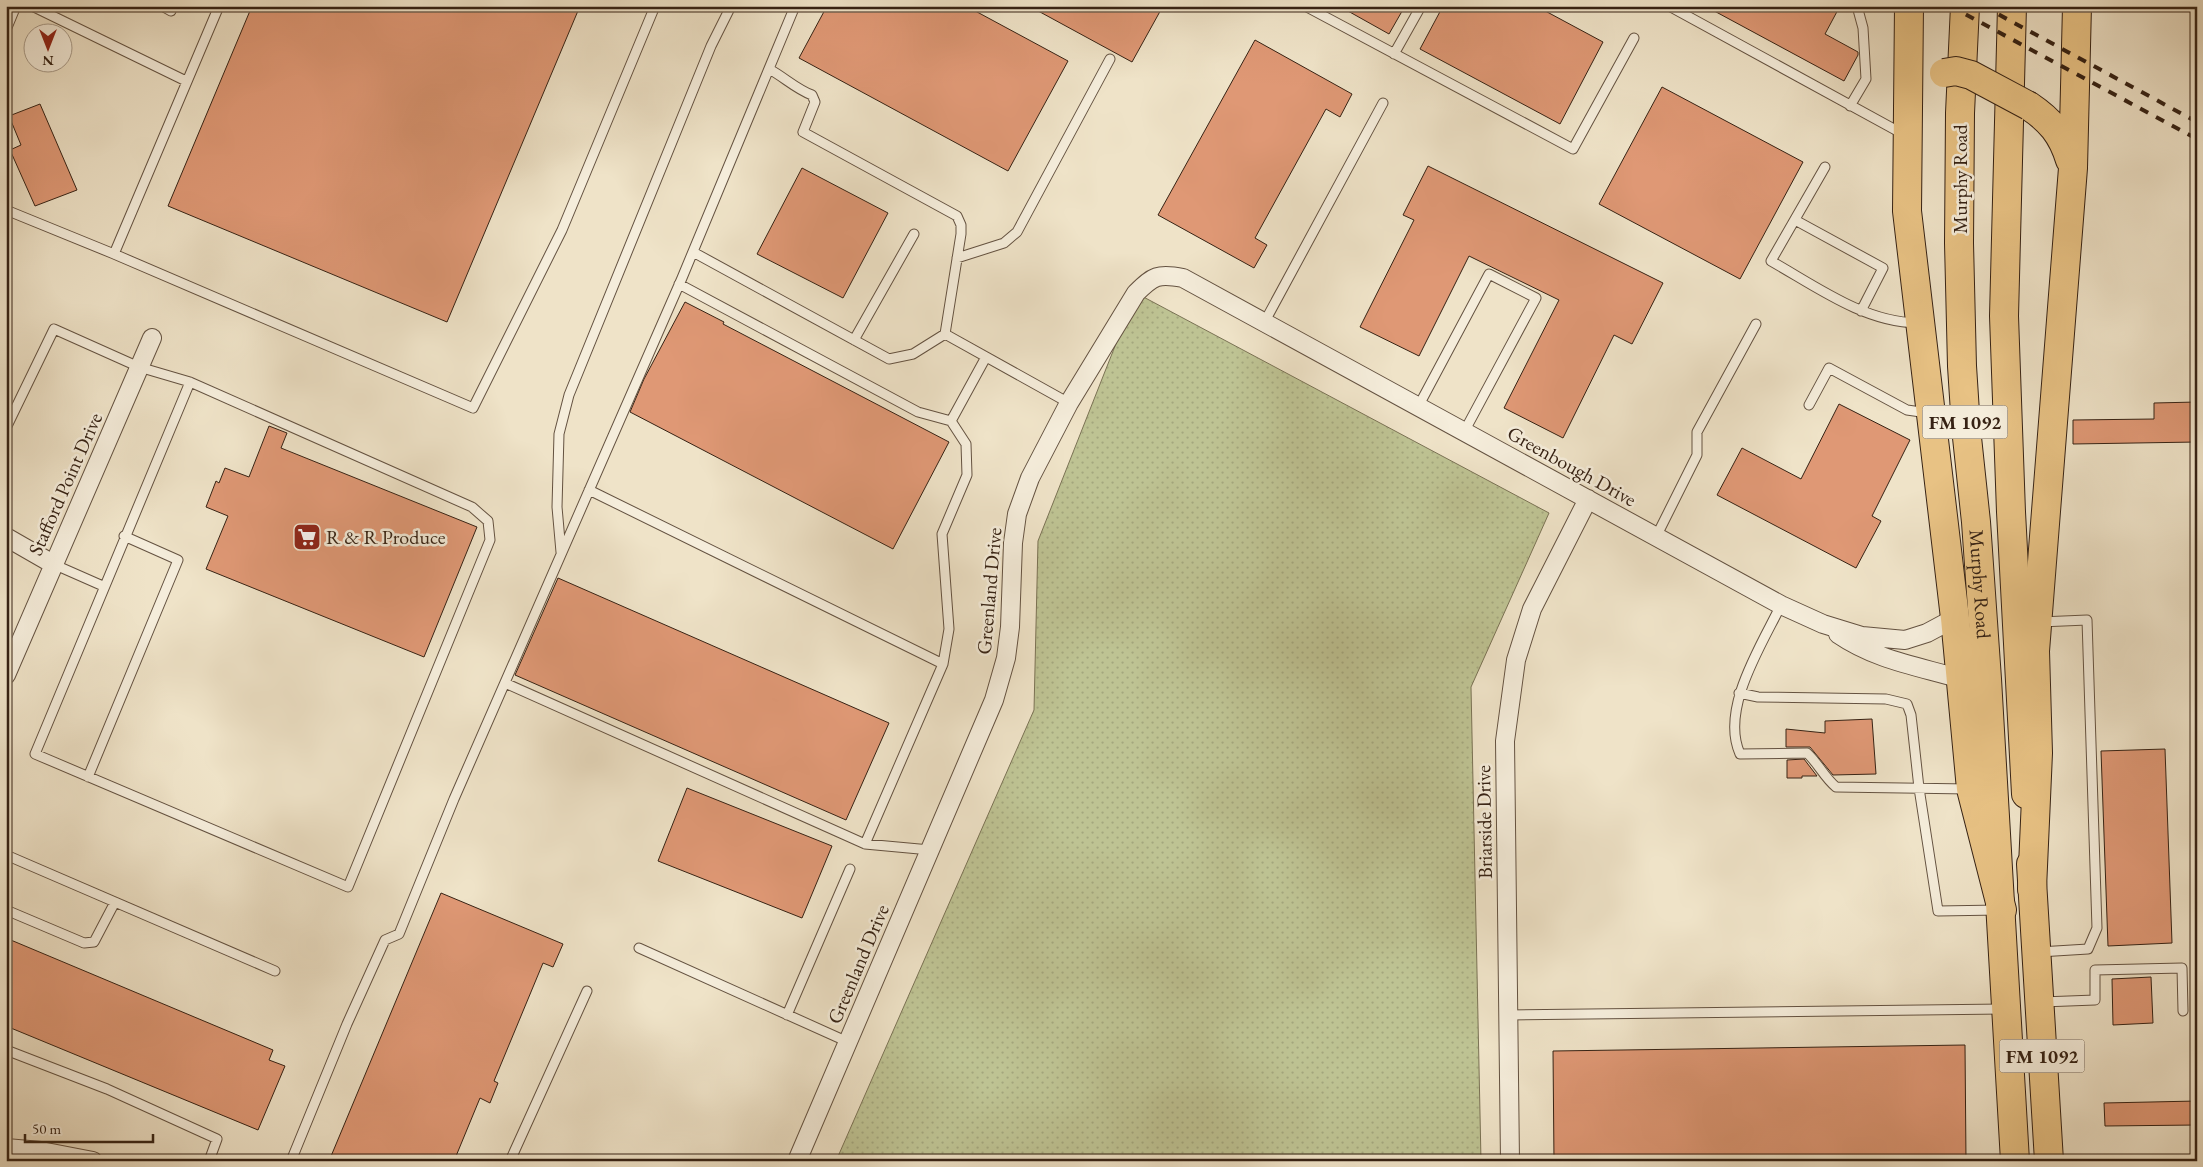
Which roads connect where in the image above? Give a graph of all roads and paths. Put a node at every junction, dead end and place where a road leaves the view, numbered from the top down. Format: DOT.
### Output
graph roads {
  1 [pos="16,6"];
  2 [pos="32,6"];
  3 [pos="162,6"];
  4 [pos="173,6"];
  5 [pos="220,6"];
  6 [pos="655,6"];
  7 [pos="731,6"];
  8 [pos="795,6"];
  9 [pos="1305,6"];
  10 [pos="1421,6"];
  11 [pos="1669,6"];
  12 [pos="1857,6"];
  13 [pos="1909,6"];
  14 [pos="1965,6"];
  15 [pos="2012,6"];
  16 [pos="2077,6"];
  17 [pos="2097,6"];
  18 [pos="6,30"];
  19 [pos="1634,38"];
  20 [pos="2076,42"];
  21 [pos="1394,54"];
  22 [pos="1110,59"];
  23 [pos="769,69"];
  24 [pos="186,81"];
  25 [pos="1908,100"];
  26 [pos="1384,103"];
  27 [pos="1850,106"];
  28 [pos="1907,137"];
  29 [pos="1826,167"];
  30 [pos="2073,168"];
  31 [pos="6,210"];
  32 [pos="1795,220"];
  33 [pos="914,234"];
  34 [pos="693,252"];
  35 [pos="114,254"];
  36 [pos="958,258"];
  37 [pos="679,284"];
  38 [pos="1861,311"];
  39 [pos="1264,323"];
  40 [pos="1920,323"];
  41 [pos="1756,324"];
  42 [pos="945,334"];
  43 [pos="152,338"];
  44 [pos="854,340"];
  45 [pos="1301,343"];
  46 [pos="986,357"];
  47 [pos="139,367"];
  48 [pos="190,382"];
  49 [pos="1069,403"];
  50 [pos="1810,405"];
  51 [pos="1418,407"];
  52 [pos="1930,414"];
  53 [pos="951,421"];
  54 [pos="7,426"];
  55 [pos="1464,432"];
  56 [pos="589,490"];
  57 [pos="1588,500"];
  58 [pos="124,536"];
  59 [pos="6,537"];
  60 [pos="1656,537"];
  61 [pos="561,554"];
  62 [pos="53,564"];
  63 [pos="103,586"];
  64 [pos="1781,605"];
  65 [pos="1955,618"];
  66 [pos="2037,622"];
  67 [pos="1823,624"];
  68 [pos="943,664"];
  69 [pos="6,675"];
  70 [pos="1961,679"];
  71 [pos="505,683"];
  72 [pos="1740,693"];
  73 [pos="88,777"];
  74 [pos="1919,788"];
  75 [pos="1971,789"];
  76 [pos="865,844"];
  77 [pos="930,850"];
  78 [pos="6,855"];
  79 [pos="850,869"];
  80 [pos="2032,889"];
  81 [pos="2001,899"];
  82 [pos="115,902"];
  83 [pos="6,910"];
  84 [pos="639,948"];
  85 [pos="2036,952"];
  86 [pos="275,971"];
  87 [pos="587,991"];
  88 [pos="2039,1002"];
  89 [pos="2006,1009"];
  90 [pos="2183,1011"];
  91 [pos="787,1015"];
  92 [pos="1508,1015"];
  93 [pos="848,1042"];
  94 [pos="6,1050"];
  95 [pos="2046,1129"];
  96 [pos="6,1148"];
  97 [pos="94,1161"];
  98 [pos="209,1161"];
  99 [pos="291,1161"];
  100 [pos="510,1161"];
  101 [pos="797,1161"];
  102 [pos="1510,1161"];
  103 [pos="2015,1161"];
  104 [pos="2048,1161"];
  1 -- 18 [label="lane"];
  2 -- 24 [label="lane"];
  3 -- 4 [label="lane"];
  5 -- 24 [label="lane"];
  6 -- 35 [label="lane"];
  7 -- 61 [label="lane"];
  8 -- 23 [label="lane"];
  9 -- 21 [label="lane"];
  10 -- 21 [label="lane"];
  11 -- 27 [label="lane"];
  12 -- 27 [label="lane"];
  13 -- 25 [label="main road"];
  14 -- 81 [label="main road, Murphy Road / FM 1092"];
  15 -- 80 [label="main road, Murphy Road / FM 1092"];
  16 -- 20 [label="main road"];
  17 -- 20 [label="main road"];
  19 -- 21 [label="lane"];
  20 -- 30 [label="main road"];
  22 -- 36 [label="lane"];
  23 -- 34 [label="lane"];
  23 -- 36 [label="lane"];
  24 -- 35 [label="lane"];
  25 -- 28 [label="main road"];
  25 -- 30 [label="main road, bridge"];
  26 -- 39 [label="lane"];
  27 -- 28 [label="lane"];
  28 -- 40 [label="main road"];
  29 -- 32 [label="lane"];
  30 -- 66 [label="main road"];
  31 -- 35 [label="lane"];
  32 -- 38 [label="lane"];
  32 -- 38 [label="lane"];
  33 -- 44 [label="lane"];
  34 -- 37 [label="lane"];
  34 -- 44 [label="lane"];
  36 -- 42 [label="lane"];
  37 -- 53 [label="lane"];
  37 -- 56 [label="lane"];
  38 -- 40 [label="lane"];
  39 -- 45 [label="street, Greenland Drive"];
  39 -- 49 [label="street, Greenland Drive"];
  40 -- 52 [label="main road"];
  41 -- 60 [label="lane"];
  42 -- 44 [label="lane"];
  42 -- 46 [label="lane"];
  43 -- 47 [label="street, Stafford Point Drive"];
  45 -- 51 [label="street, Greenbough Drive"];
  46 -- 49 [label="lane"];
  46 -- 53 [label="lane"];
  47 -- 48 [label="lane"];
  47 -- 54 [label="lane"];
  47 -- 62 [label="street, Stafford Point Drive"];
  48 -- 58 [label="lane"];
  48 -- 73 [label="lane"];
  49 -- 77 [label="street, Greenland Drive"];
  50 -- 52 [label="lane"];
  51 -- 55 [label="street, Greenbough Drive"];
  51 -- 55 [label="lane"];
  52 -- 65 [label="main road"];
  53 -- 68 [label="lane"];
  55 -- 57 [label="street, Greenbough Drive"];
  56 -- 61 [label="lane"];
  56 -- 68 [label="lane"];
  57 -- 60 [label="street, Greenbough Drive"];
  57 -- 92 [label="street, Briarside Drive"];
  58 -- 63 [label="lane"];
  58 -- 73 [label="lane"];
  59 -- 62 [label="street"];
  60 -- 64 [label="street, Greenbough Drive"];
  61 -- 71 [label="lane"];
  62 -- 63 [label="lane"];
  62 -- 69 [label="street, Stafford Point Drive"];
  63 -- 73 [label="lane"];
  64 -- 67 [label="street, Greenbough Drive"];
  64 -- 72 [label="lane"];
  65 -- 67 [label="street, Greenbough Drive"];
  65 -- 70 [label="main road"];
  66 -- 80 [label="main road"];
  66 -- 85 [label="lane"];
  67 -- 70 [label="street, Greenbough Drive"];
  68 -- 76 [label="lane"];
  70 -- 75 [label="main road"];
  71 -- 76 [label="lane"];
  71 -- 99 [label="lane"];
  72 -- 74 [label="lane"];
  72 -- 74 [label="lane"];
  74 -- 75 [label="lane"];
  74 -- 81 [label="lane"];
  75 -- 81 [label="main road"];
  76 -- 77 [label="lane"];
  77 -- 93 [label="street, Greenland Drive"];
  78 -- 82 [label="lane"];
  79 -- 91 [label="lane"];
  80 -- 85 [label="main road, Murphy Road / FM 1092"];
  81 -- 88 [label="main road"];
  81 -- 89 [label="main road, Murphy Road / FM 1092"];
  82 -- 83 [label="lane"];
  82 -- 86 [label="lane"];
  84 -- 91 [label="lane"];
  85 -- 88 [label="main road, Murphy Road / FM 1092"];
  87 -- 100 [label="lane"];
  88 -- 90 [label="lane"];
  88 -- 95 [label="main road, Murphy Road / FM 1092"];
  89 -- 92 [label="lane"];
  89 -- 95 [label="main road"];
  89 -- 103 [label="main road, Murphy Road / FM 1092"];
  91 -- 93 [label="lane"];
  92 -- 102 [label="street, Briarside Drive"];
  93 -- 101 [label="street, Greenland Drive"];
  94 -- 98 [label="lane"];
  95 -- 104 [label="main road, Murphy Road / FM 1092"];
  96 -- 97 [label="street"];
}
